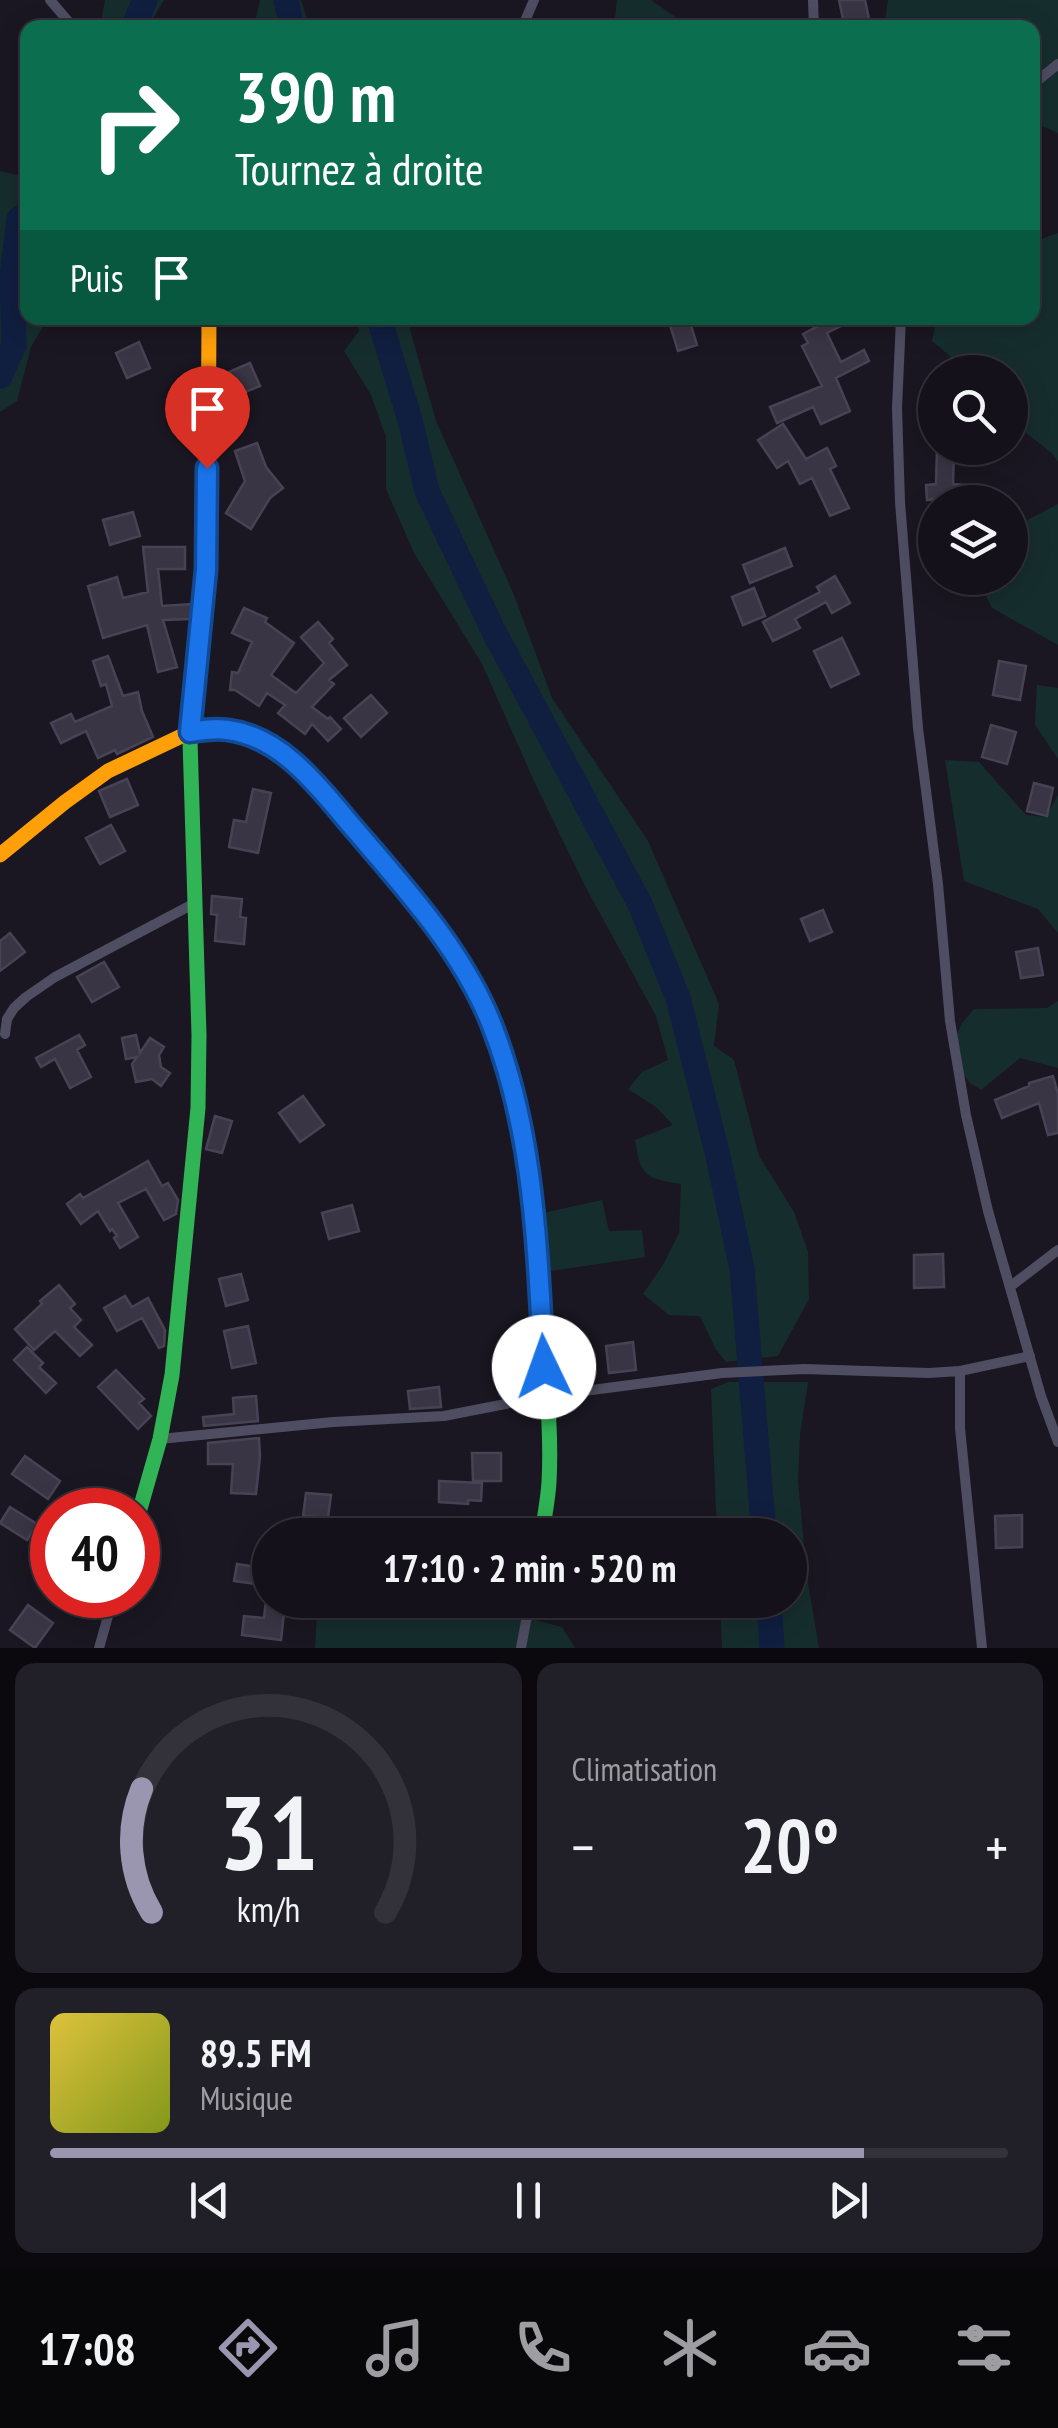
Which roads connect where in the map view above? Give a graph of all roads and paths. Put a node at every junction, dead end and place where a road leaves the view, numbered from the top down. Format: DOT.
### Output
graph roads {
  1 [pos="50,0"];
  2 [pos="67,20"];
  3 [pos="209,325"];
  4 [pos="900,325"];
  5 [pos="190,732"];
  6 [pos="0,855"];
  7 [pos="194,903"];
  8 [pos="5,1034"];
  9 [pos="1058,1250"];
  10 [pos="1011,1286"];
  11 [pos="1030,1356"];
  12 [pos="960,1370"];
  13 [pos="546,1396"];
  14 [pos="160,1439"];
  15 [pos="1058,1442"];
  16 [pos="146,1488"];
  17 [pos="544,1518"];
  18 [pos="107,1618"];
  19 [pos="527,1618"];
  20 [pos="99,1648"];
  21 [pos="521,1648"];
  22 [pos="982,1648"];
  1 -- 2 [label="street"];
  3 -- 5 [label="street"];
  4 -- 10 [label="street"];
  5 -- 6 [label="street"];
  5 -- 7 [label="street"];
  5 -- 13 [label="street"];
  7 -- 8 [label="street"];
  7 -- 14 [label="street"];
  9 -- 10 [label="street"];
  10 -- 11 [label="street"];
  11 -- 12 [label="street"];
  11 -- 15 [label="street"];
  12 -- 13 [label="street"];
  12 -- 22 [label="street"];
  13 -- 14 [label="street"];
  13 -- 17 [label="street"];
  14 -- 16 [label="street"];
  18 -- 20 [label="street"];
  19 -- 21 [label="street"];
}
